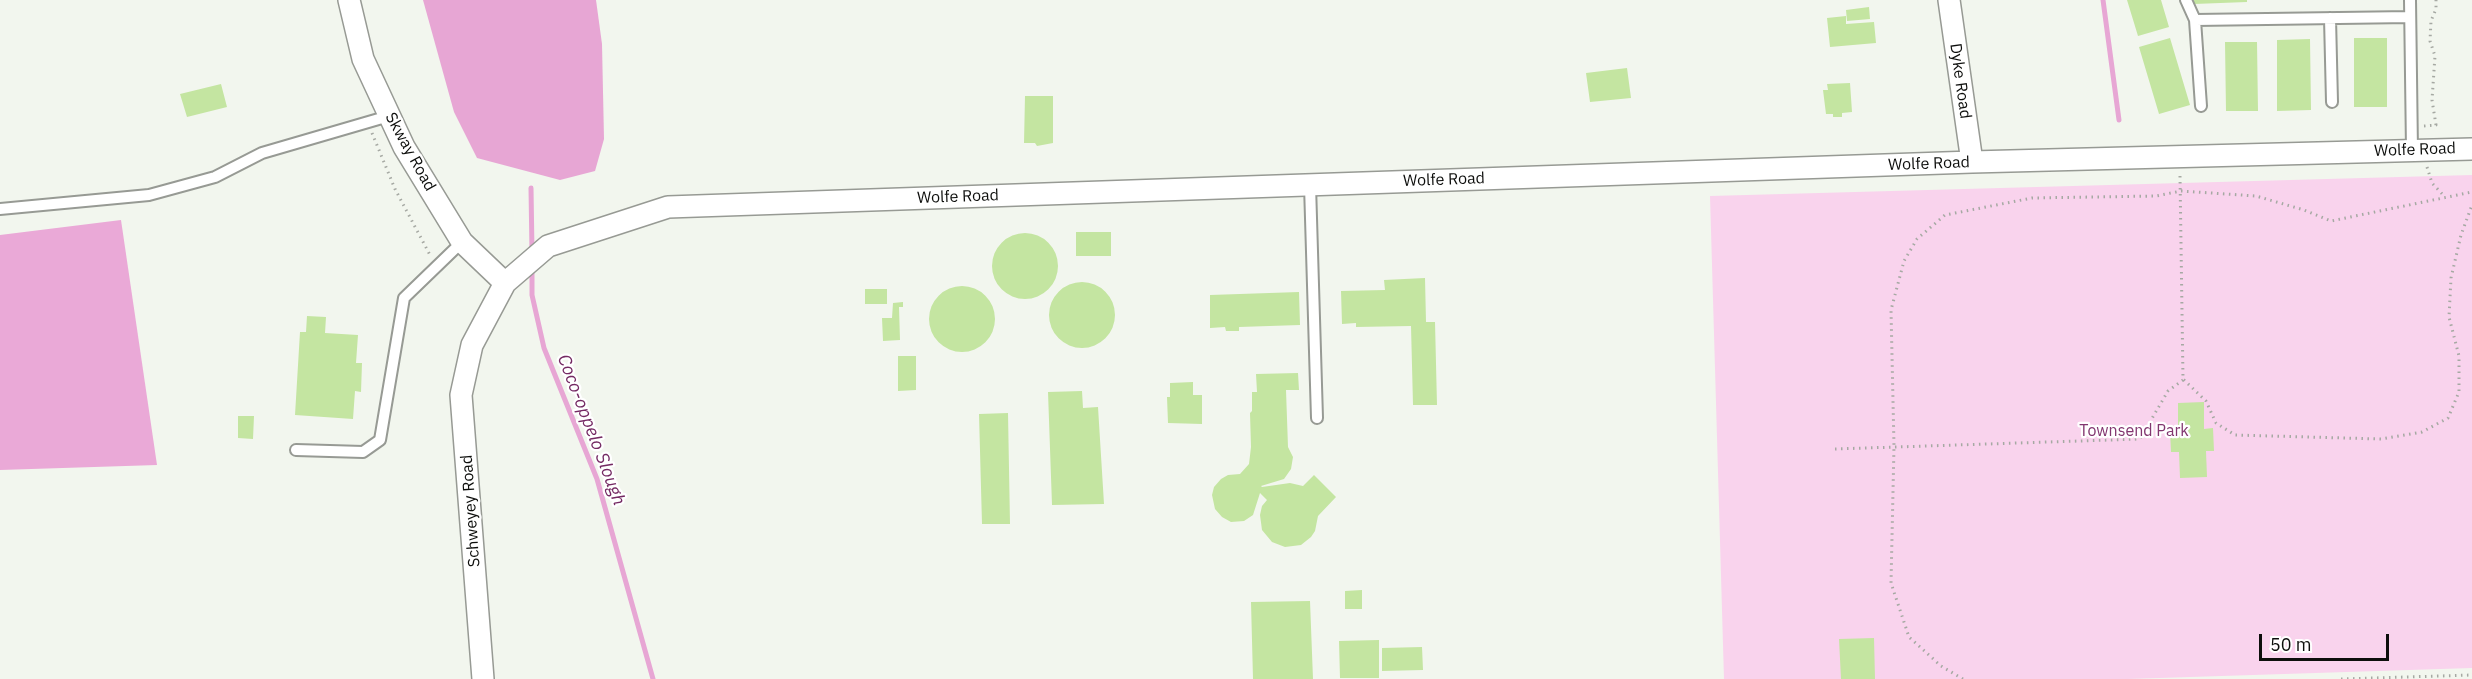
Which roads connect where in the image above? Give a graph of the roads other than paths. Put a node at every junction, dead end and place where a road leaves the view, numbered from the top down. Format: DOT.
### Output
graph roads {
  1 [pos="349,0"];
  2 [pos="1949,0"];
  3 [pos="2186,0"];
  4 [pos="2410,0"];
  5 [pos="2410,17"];
  6 [pos="2330,18"];
  7 [pos="2195,20"];
  8 [pos="2332,102"];
  9 [pos="2201,106"];
  10 [pos="389,116"];
  11 [pos="2472,149"];
  12 [pos="2419,158"];
  13 [pos="1972,162"];
  14 [pos="1310,185"];
  15 [pos="0,209"];
  16 [pos="462,242"];
  17 [pos="505,283"];
  18 [pos="472,345"];
  19 [pos="1317,418"];
  20 [pos="296,450"];
  21 [pos="483,679"];
  1 -- 10 [label="street, Skway Road"];
  2 -- 13 [label="street, Dyke Road"];
  3 -- 7 [label="lane"];
  4 -- 5 [label="lane"];
  5 -- 6 [label="lane"];
  5 -- 12 [label="lane"];
  6 -- 7 [label="lane"];
  6 -- 8 [label="lane"];
  7 -- 9 [label="lane"];
  10 -- 15 [label="lane"];
  10 -- 16 [label="street, Skway Road"];
  11 -- 12 [label="street, Wolfe Road"];
  12 -- 13 [label="street, Wolfe Road"];
  13 -- 14 [label="street, Wolfe Road"];
  14 -- 17 [label="street, Wolfe Road"];
  14 -- 19 [label="lane"];
  16 -- 17 [label="street, Skway Road"];
  16 -- 20 [label="lane"];
  17 -- 18 [label="street, Wolfe Road"];
  18 -- 21 [label="street, Schweyey Road"];
}
